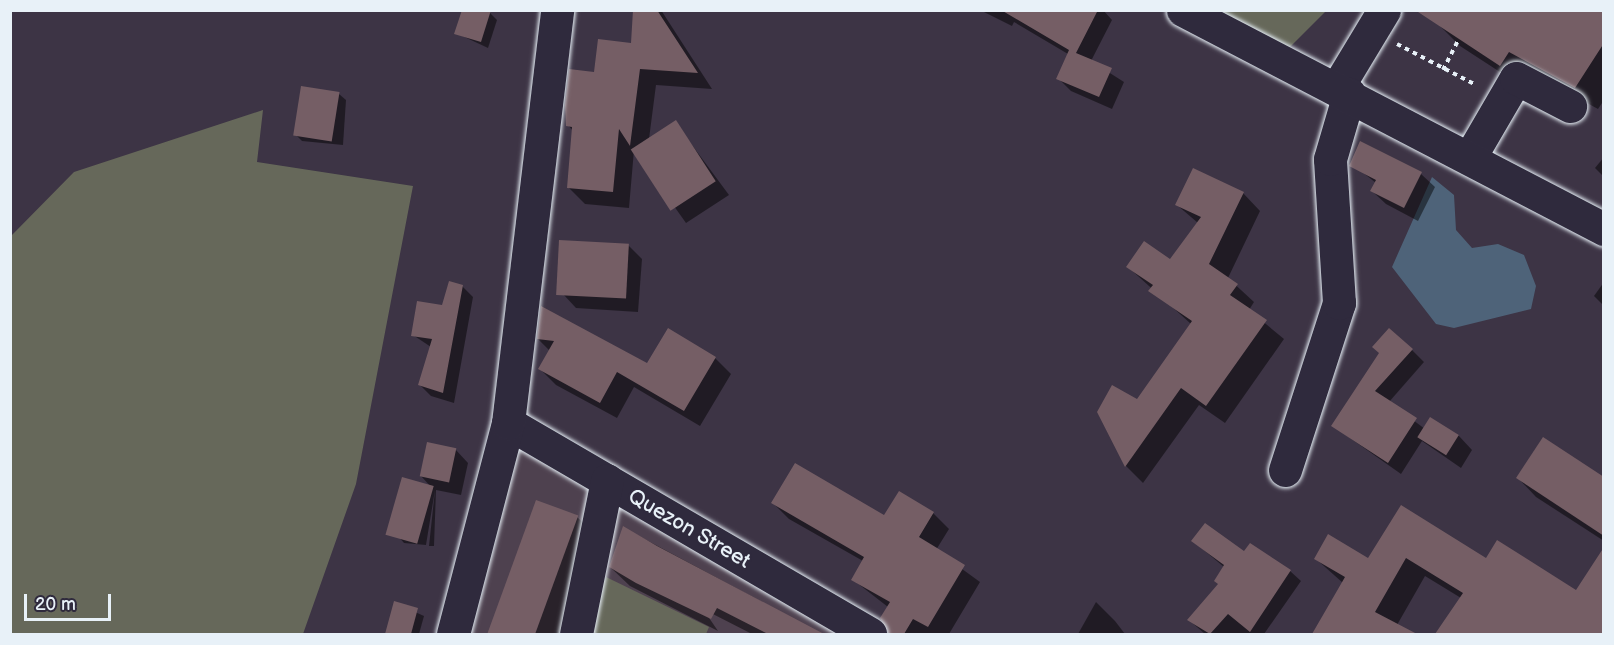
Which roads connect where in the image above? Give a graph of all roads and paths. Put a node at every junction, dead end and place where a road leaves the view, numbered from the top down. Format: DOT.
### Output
graph roads {
  1 [pos="558,10"];
  2 [pos="1183,10"];
  3 [pos="1377,20"];
  4 [pos="1460,39"];
  5 [pos="1443,70"];
  6 [pos="1343,91"];
  7 [pos="1503,99"];
  8 [pos="1569,106"];
  9 [pos="1470,157"];
  10 [pos="1604,229"];
  11 [pos="508,423"];
  12 [pos="1285,470"];
  13 [pos="607,480"];
  14 [pos="453,634"];
  15 [pos="576,634"];
  16 [pos="870,634"];
  1 -- 11 [label="street"];
  2 -- 6 [label="street"];
  3 -- 5 [label="path"];
  3 -- 6 [label="street"];
  4 -- 5 [label="path"];
  5 -- 7 [label="path"];
  6 -- 9 [label="street"];
  6 -- 12 [label="street"];
  7 -- 8 [label="street"];
  7 -- 9 [label="street"];
  9 -- 10 [label="street"];
  11 -- 13 [label="street, Quezon Street"];
  11 -- 14 [label="street"];
  13 -- 15 [label="street"];
  13 -- 16 [label="street, Quezon Street"];
}
